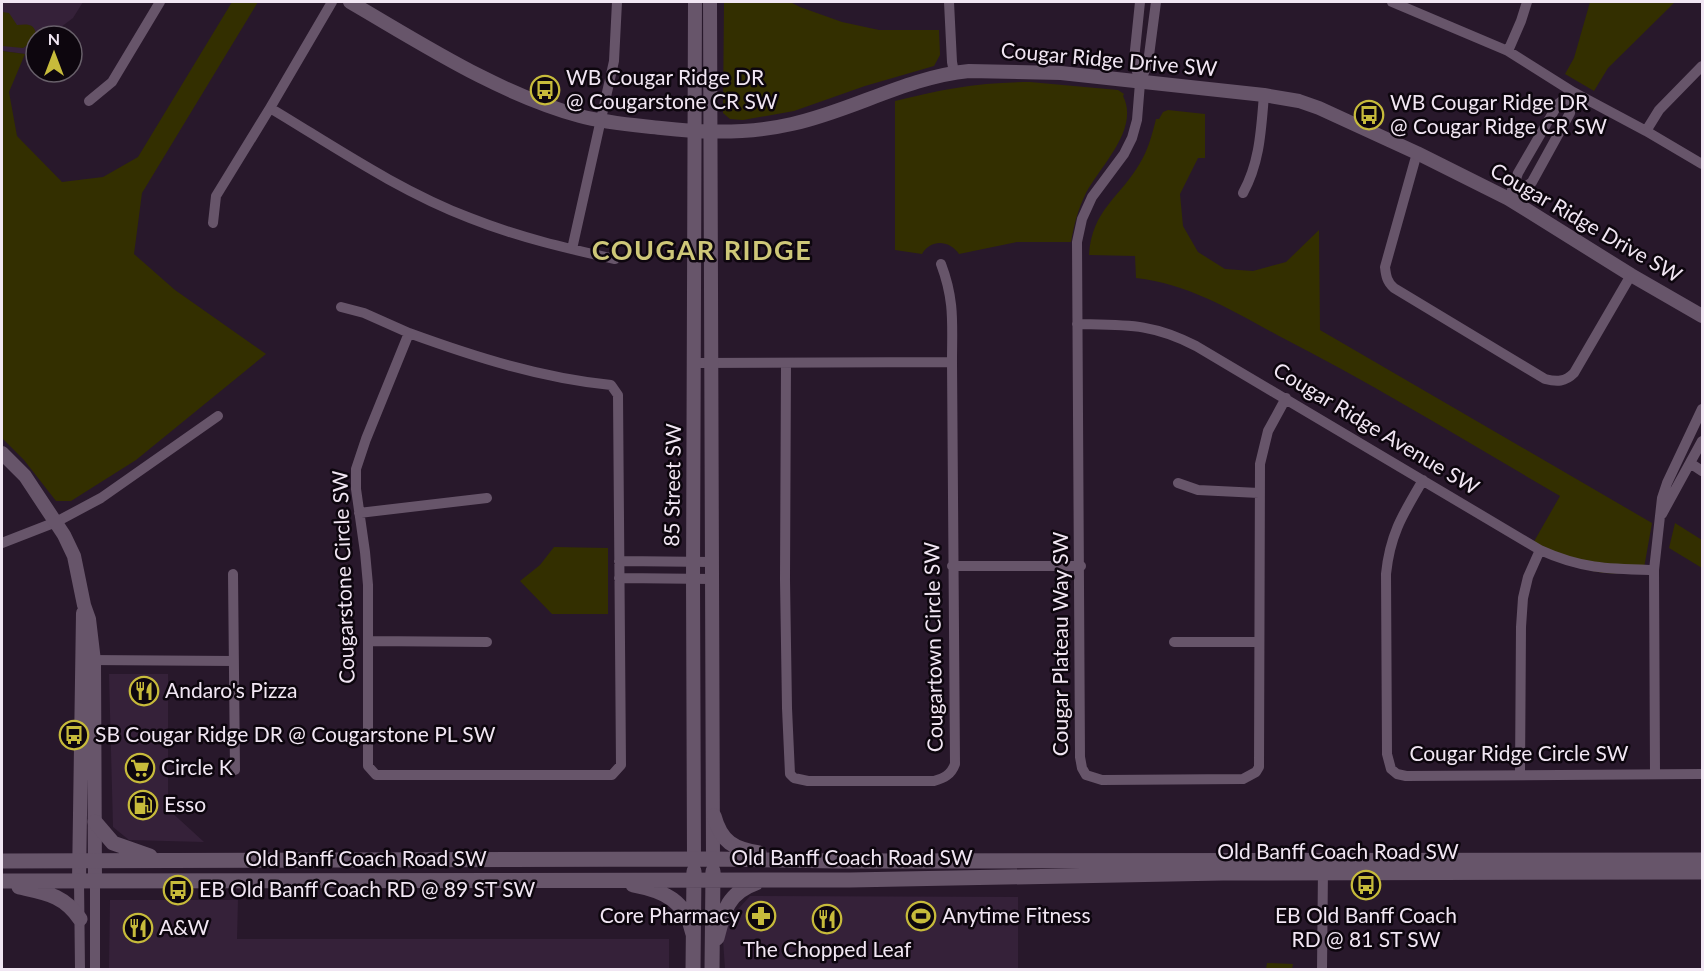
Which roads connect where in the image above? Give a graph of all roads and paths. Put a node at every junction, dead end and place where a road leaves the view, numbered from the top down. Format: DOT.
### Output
graph roads {
  1 [pos="160,2"];
  2 [pos="332,2"];
  3 [pos="350,2"];
  4 [pos="617,2"];
  5 [pos="695,2"];
  6 [pos="710,2"];
  7 [pos="950,2"];
  8 [pos="1140,2"];
  9 [pos="1156,2"];
  10 [pos="1392,2"];
  11 [pos="1527,2"];
  12 [pos="1508,51"];
  13 [pos="1702,66"];
  14 [pos="954,72"];
  15 [pos="1140,82"];
  16 [pos="1573,92"];
  17 [pos="1264,95"];
  18 [pos="89,101"];
  19 [pos="270,108"];
  20 [pos="602,121"];
  21 [pos="712,131"];
  22 [pos="1646,131"];
  23 [pos="694,132"];
  24 [pos="1417,153"];
  25 [pos="1702,164"];
  26 [pos="1243,193"];
  27 [pos="1509,199"];
  28 [pos="213,223"];
  29 [pos="572,249"];
  30 [pos="615,259"];
  31 [pos="940,264"];
  32 [pos="1630,275"];
  33 [pos="341,307"];
  34 [pos="1702,316"];
  35 [pos="1077,324"];
  36 [pos="409,333"];
  37 [pos="695,363"];
  38 [pos="711,363"];
  39 [pos="786,363"];
  40 [pos="952,363"];
  41 [pos="1286,399"];
  42 [pos="1702,409"];
  43 [pos="218,416"];
  44 [pos="1702,441"];
  45 [pos="2,453"];
  46 [pos="1689,463"];
  47 [pos="1702,471"];
  48 [pos="1423,480"];
  49 [pos="1178,483"];
  50 [pos="1259,493"];
  51 [pos="487,498"];
  52 [pos="359,513"];
  53 [pos="1661,517"];
  54 [pos="56,522"];
  55 [pos="2,543"];
  56 [pos="1540,550"];
  57 [pos="619,561"];
  58 [pos="693,562"];
  59 [pos="712,562"];
  60 [pos="952,566"];
  61 [pos="1081,566"];
  62 [pos="1654,570"];
  63 [pos="233,574"];
  64 [pos="619,578"];
  65 [pos="693,579"];
  66 [pos="712,579"];
  67 [pos="369,641"];
  68 [pos="487,642"];
  69 [pos="1174,642"];
  70 [pos="1259,642"];
  71 [pos="88,660"];
  72 [pos="234,661"];
  73 [pos="87,735"];
  74 [pos="235,770"];
  75 [pos="1655,773"];
  76 [pos="1520,774"];
  77 [pos="1702,774"];
  78 [pos="714,816"];
  79 [pos="96,822"];
  80 [pos="694,859"];
  81 [pos="713,859"];
  82 [pos="1702,860"];
  83 [pos="2,861"];
  84 [pos="79,861"];
  85 [pos="167,861"];
  86 [pos="807,861"];
  87 [pos="96,862"];
  88 [pos="1323,866"];
  89 [pos="1702,872"];
  90 [pos="599,879"];
  91 [pos="694,880"];
  92 [pos="713,880"];
  93 [pos="769,880"];
  94 [pos="79,881"];
  95 [pos="95,881"];
  96 [pos="2,882"];
  97 [pos="80,919"];
  98 [pos="693,934"];
  99 [pos="712,964"];
  100 [pos="80,969"];
  101 [pos="95,969"];
  102 [pos="693,969"];
  103 [pos="1322,969"];
  1 -- 18 [label="street"];
  2 -- 19 [label="street"];
  3 -- 20 [label="street, Cougar Ridge Drive SW"];
  4 -- 20 [label="street"];
  5 -- 23 [label="street, 85 Street SW"];
  6 -- 21 [label="street, 85 Street SW"];
  7 -- 14 [label="street"];
  8 -- 15 [label="street"];
  9 -- 15 [label="street"];
  10 -- 12 [label="street"];
  11 -- 12 [label="street"];
  12 -- 16 [label="street"];
  13 -- 22 [label="street"];
  14 -- 15 [label="street, Cougar Ridge Drive SW"];
  14 -- 21 [label="street, Cougar Ridge Drive SW"];
  15 -- 17 [label="street, Cougar Ridge Drive SW"];
  15 -- 35 [label="street, Cougar Plateau Way SW"];
  16 -- 22 [label="street"];
  16 -- 27 [label="street"];
  16 -- 27 [label="street"];
  17 -- 24 [label="street, Cougar Ridge Drive SW"];
  17 -- 26 [label="street"];
  19 -- 28 [label="street"];
  19 -- 29 [label="street"];
  20 -- 23 [label="street, Cougar Ridge Drive SW"];
  20 -- 29 [label="street"];
  21 -- 23 [label="street, Cougar Ridge Drive SW"];
  21 -- 38 [label="street, 85 Street SW"];
  22 -- 25 [label="street"];
  23 -- 37 [label="street, 85 Street SW"];
  24 -- 27 [label="street, Cougar Ridge Drive SW"];
  24 -- 32 [label="street"];
  27 -- 32 [label="street, Cougar Ridge Drive SW"];
  29 -- 30 [label="street"];
  31 -- 40 [label="street, Cougartown Circle SW"];
  32 -- 34 [label="street, Cougar Ridge Drive SW"];
  33 -- 36 [label="street"];
  35 -- 41 [label="street, Cougar Ridge Avenue SW"];
  35 -- 61 [label="street, Cougar Plateau Way SW"];
  36 -- 52 [label="street, Cougarstone Circle SW"];
  36 -- 57 [label="street, Cougarstone Circle SW"];
  37 -- 38 [label="street"];
  37 -- 58 [label="street, 85 Street SW"];
  38 -- 39 [label="street"];
  38 -- 59 [label="street, 85 Street SW"];
  39 -- 40 [label="street"];
  39 -- 60 [label="street, Cougartown Circle SW"];
  40 -- 60 [label="street, Cougartown Circle SW"];
  41 -- 48 [label="street, Cougar Ridge Avenue SW"];
  41 -- 50 [label="street, Cougar Plateau Way SW"];
  42 -- 53 [label="street, Cougar Ridge Circle SW"];
  43 -- 54 [label="street"];
  44 -- 46 [label="street, Cougar Ridge Circle SW"];
  45 -- 54 [label="street"];
  46 -- 47 [label="street"];
  46 -- 53 [label="street, Cougar Ridge Circle SW"];
  48 -- 56 [label="street, Cougar Ridge Avenue SW"];
  48 -- 76 [label="street, Cougar Ridge Circle SW"];
  49 -- 50 [label="street"];
  50 -- 70 [label="street, Cougar Plateau Way SW"];
  51 -- 52 [label="street"];
  52 -- 67 [label="street, Cougarstone Circle SW"];
  53 -- 62 [label="street, Cougar Ridge Circle SW"];
  54 -- 55 [label="street"];
  54 -- 71 [label="street"];
  56 -- 62 [label="street, Cougar Ridge Avenue SW"];
  56 -- 76 [label="street"];
  57 -- 58 [label="street"];
  57 -- 64 [label="street, Cougarstone Circle SW"];
  58 -- 59 [label="street"];
  58 -- 65 [label="street, 85 Street SW"];
  59 -- 66 [label="street, 85 Street SW"];
  60 -- 61 [label="street"];
  61 -- 70 [label="street, Cougar Plateau Way SW"];
  62 -- 75 [label="street, Cougar Ridge Circle SW"];
  63 -- 72 [label="street"];
  64 -- 65 [label="street"];
  64 -- 67 [label="street, Cougarstone Circle SW"];
  65 -- 66 [label="street"];
  65 -- 80 [label="street, 85 Street SW"];
  66 -- 78 [label="street, 85 Street SW"];
  67 -- 68 [label="street"];
  69 -- 70 [label="street"];
  71 -- 72 [label="street"];
  71 -- 73 [label="street"];
  72 -- 74 [label="street"];
  73 -- 79 [label="street"];
  73 -- 84 [label="street"];
  75 -- 76 [label="street, Cougar Ridge Circle SW"];
  75 -- 77 [label="street"];
  78 -- 81 [label="street, 85 Street SW"];
  78 -- 86 [label="main road"];
  79 -- 85 [label="main road"];
  79 -- 87 [label="street"];
  80 -- 81 [label="main road, Old Banff Coach Road SW"];
  80 -- 85 [label="main road, Old Banff Coach Road SW"];
  80 -- 91 [label="main road, 85 Street SW"];
  81 -- 86 [label="main road, Old Banff Coach Road SW"];
  81 -- 92 [label="main road, 85 Street SW"];
  82 -- 88 [label="main road, Old Banff Coach Road SW"];
  83 -- 84 [label="main road, Old Banff Coach Road SW"];
  84 -- 87 [label="main road, Old Banff Coach Road SW"];
  84 -- 94 [label="street"];
  85 -- 87 [label="main road, Old Banff Coach Road SW"];
  86 -- 88 [label="main road, Old Banff Coach Road SW"];
  87 -- 95 [label="street"];
  88 -- 89 [label="main road, Old Banff Coach Road SW"];
  88 -- 93 [label="main road, Old Banff Coach Road SW"];
  88 -- 103 [label="street"];
  90 -- 91 [label="main road, Old Banff Coach Road SW"];
  90 -- 95 [label="main road, Old Banff Coach Road SW"];
  90 -- 98 [label="main road"];
  91 -- 92 [label="main road, Old Banff Coach Road SW"];
  91 -- 98 [label="main road, 85 Street SW"];
  92 -- 93 [label="main road, Old Banff Coach Road SW"];
  92 -- 99 [label="main road, 85 Street SW"];
  93 -- 99 [label="main road"];
  94 -- 95 [label="main road, Old Banff Coach Road SW"];
  94 -- 96 [label="main road, Old Banff Coach Road SW"];
  94 -- 97 [label="street"];
  95 -- 101 [label="street"];
  96 -- 97 [label="main road"];
  97 -- 100 [label="street"];
  98 -- 102 [label="main road, 85 Street SW"];
}
